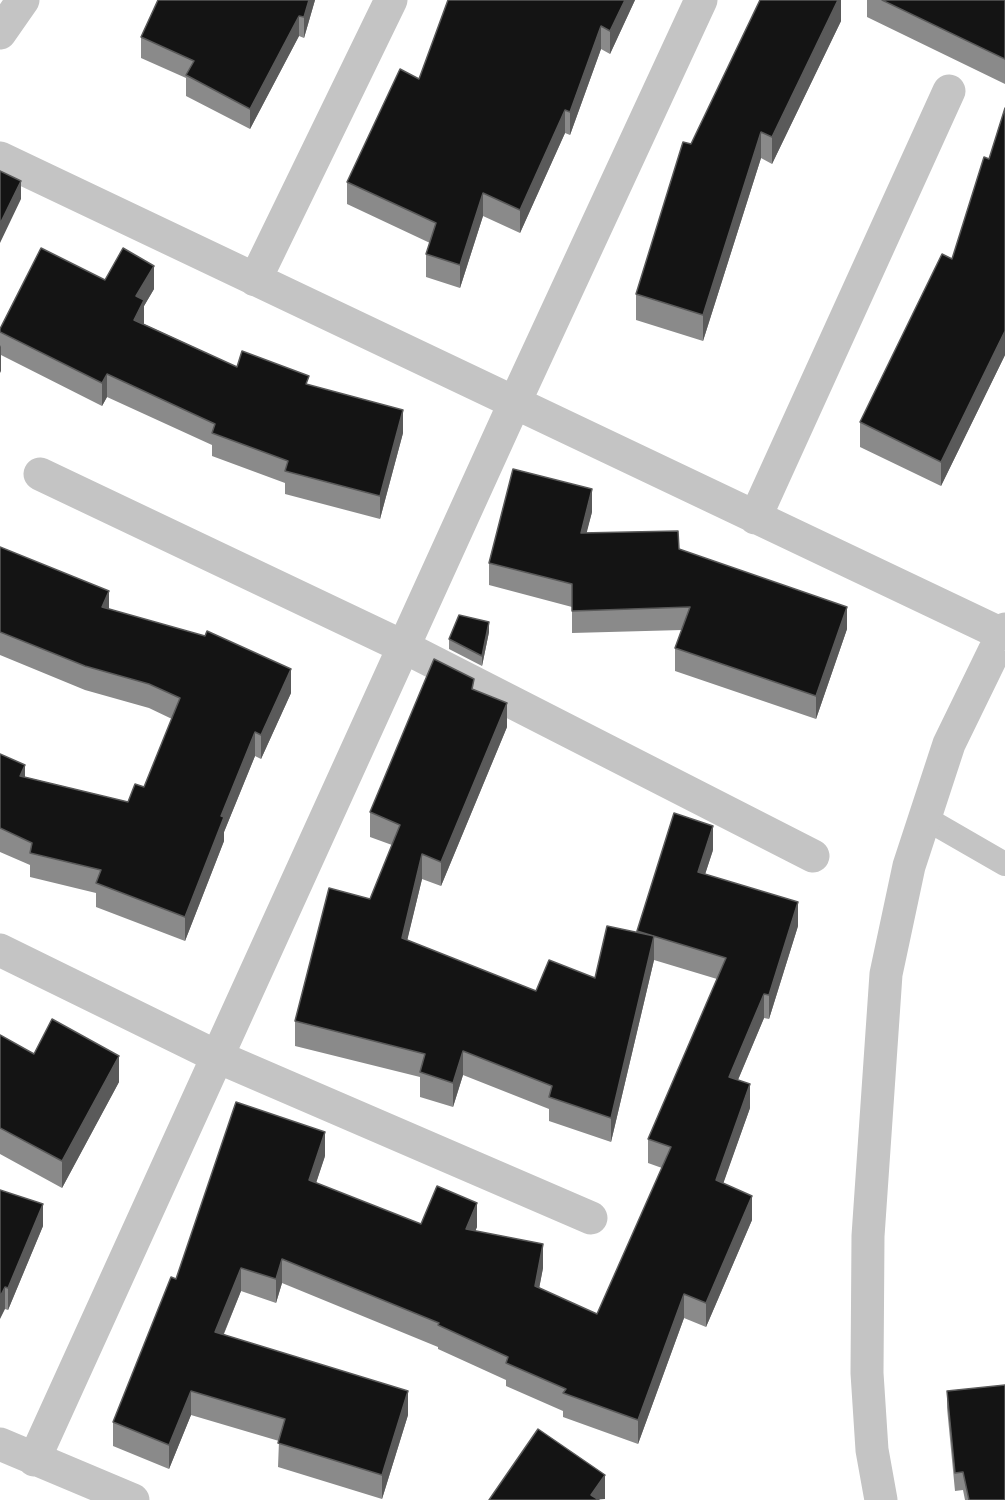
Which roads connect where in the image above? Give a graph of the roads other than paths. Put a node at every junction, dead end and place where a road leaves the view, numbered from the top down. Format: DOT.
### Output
graph roads {
  1 [pos="23,0"];
  2 [pos="391,0"];
  3 [pos="701,0"];
  4 [pos="0,33"];
  5 [pos="949,91"];
  6 [pos="0,158"];
  7 [pos="255,280"];
  8 [pos="514,404"];
  9 [pos="40,474"];
  10 [pos="755,518"];
  11 [pos="1004,631"];
  12 [pos="404,647"];
  13 [pos="925,818"];
  14 [pos="813,856"];
  15 [pos="1005,864"];
  16 [pos="0,950"];
  17 [pos="218,1057"];
  18 [pos="591,1218"];
  19 [pos="0,1444"];
  20 [pos="34,1460"];
  21 [pos="133,1500"];
  22 [pos="881,1500"];
  1 -- 4 [label="street"];
  2 -- 7 [label="street"];
  3 -- 8 [label="street"];
  5 -- 10 [label="street"];
  6 -- 7 [label="street"];
  7 -- 8 [label="street"];
  8 -- 10 [label="street"];
  8 -- 12 [label="street"];
  9 -- 12 [label="street"];
  10 -- 11 [label="street"];
  11 -- 13 [label="street"];
  12 -- 14 [label="street"];
  12 -- 17 [label="street"];
  13 -- 15 [label="lane"];
  13 -- 22 [label="street"];
  16 -- 17 [label="street"];
  17 -- 18 [label="street"];
  17 -- 20 [label="street"];
  19 -- 20 [label="street"];
  20 -- 21 [label="street"];
}
